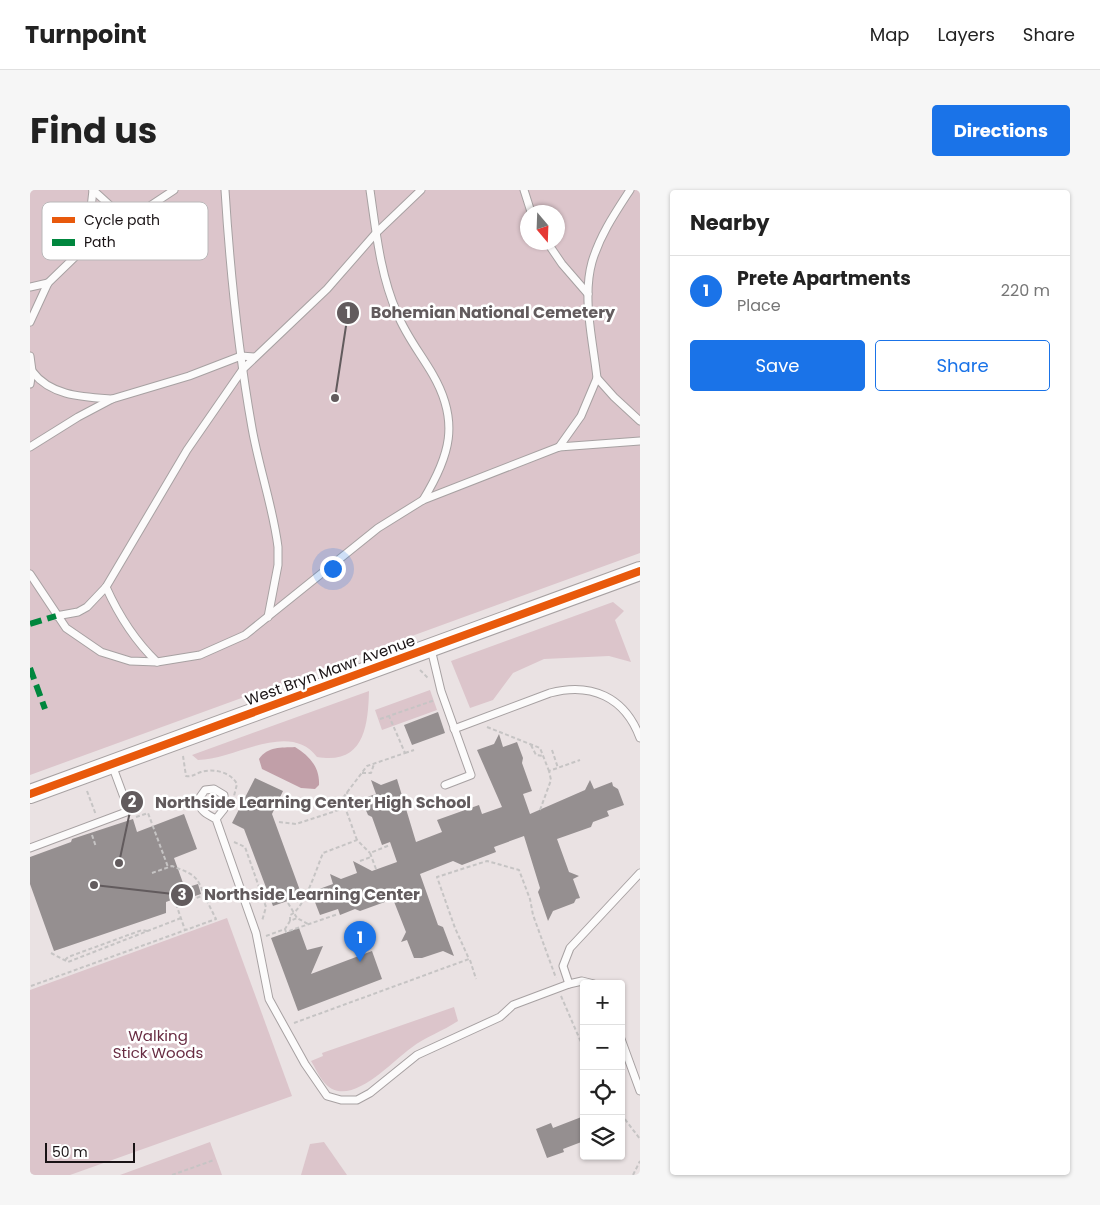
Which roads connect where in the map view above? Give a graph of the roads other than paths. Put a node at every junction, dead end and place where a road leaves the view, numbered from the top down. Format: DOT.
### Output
graph roads {
  1 [pos="93,190"];
  2 [pos="174,190"];
  3 [pos="226,190"];
  4 [pos="370,190"];
  5 [pos="421,190"];
  6 [pos="524,190"];
  7 [pos="630,190"];
  8 [pos="106,202"];
  9 [pos="155,202"];
  10 [pos="529,205"];
  11 [pos="376,233"];
  12 [pos="552,250"];
  13 [pos="72,260"];
  14 [pos="48,283"];
  15 [pos="30,287"];
  16 [pos="588,294"];
  17 [pos="30,322"];
  18 [pos="30,356"];
  19 [pos="241,356"];
  20 [pos="254,357"];
  21 [pos="243,369"];
  22 [pos="32,371"];
  23 [pos="597,378"];
  24 [pos="30,384"];
  25 [pos="112,399"];
  26 [pos="640,421"];
  27 [pos="640,441"];
  28 [pos="30,447"];
  29 [pos="559,447"];
  30 [pos="423,500"];
  31 [pos="640,571"];
  32 [pos="30,574"];
  33 [pos="106,587"];
  34 [pos="56,616"];
  35 [pos="268,617"];
  36 [pos="430,648"];
  37 [pos="157,662"];
  38 [pos="454,729"];
  39 [pos="640,738"];
  40 [pos="112,764"];
  41 [pos="445,785"];
  42 [pos="30,794"];
  43 [pos="216,819"];
  44 [pos="30,848"];
  45 [pos="640,873"];
  46 [pos="580,981"];
  47 [pos="569,984"];
  48 [pos="625,1050"];
  49 [pos="640,1091"];
  1 -- 8 [label="lane"];
  2 -- 9 [label="lane"];
  3 -- 19 [label="lane"];
  4 -- 11 [label="lane"];
  5 -- 11 [label="lane"];
  6 -- 10 [label="lane"];
  7 -- 16 [label="lane"];
  11 -- 20 [label="lane"];
  11 -- 30 [label="lane"];
  12 -- 16 [label="lane"];
  13 -- 14 [label="lane"];
  14 -- 15 [label="lane"];
  14 -- 17 [label="lane"];
  16 -- 23 [label="lane"];
  18 -- 22 [label="lane"];
  19 -- 20 [label="lane"];
  19 -- 21 [label="lane"];
  19 -- 25 [label="lane"];
  20 -- 21 [label="lane"];
  21 -- 33 [label="lane"];
  21 -- 35 [label="lane"];
  22 -- 24 [label="lane"];
  22 -- 25 [label="lane"];
  23 -- 26 [label="lane"];
  23 -- 29 [label="lane"];
  25 -- 28 [label="lane"];
  27 -- 29 [label="lane"];
  29 -- 30 [label="lane"];
  30 -- 35 [label="lane"];
  31 -- 36 [label="street, West Bryn Mawr Avenue"];
  32 -- 34 [label="lane"];
  33 -- 34 [label="lane"];
  33 -- 37 [label="lane"];
  34 -- 37 [label="lane"];
  35 -- 37 [label="lane"];
  36 -- 38 [label="lane"];
  36 -- 40 [label="street, West Bryn Mawr Avenue"];
  38 -- 39 [label="lane"];
  38 -- 41 [label="lane"];
  40 -- 42 [label="street, West Bryn Mawr Avenue"];
  40 -- 44 [label="lane"];
  43 -- 43 [label="lane"];
  43 -- 47 [label="lane"];
  45 -- 47 [label="lane"];
  46 -- 47 [label="lane"];
  48 -- 49 [label="lane"];
}
